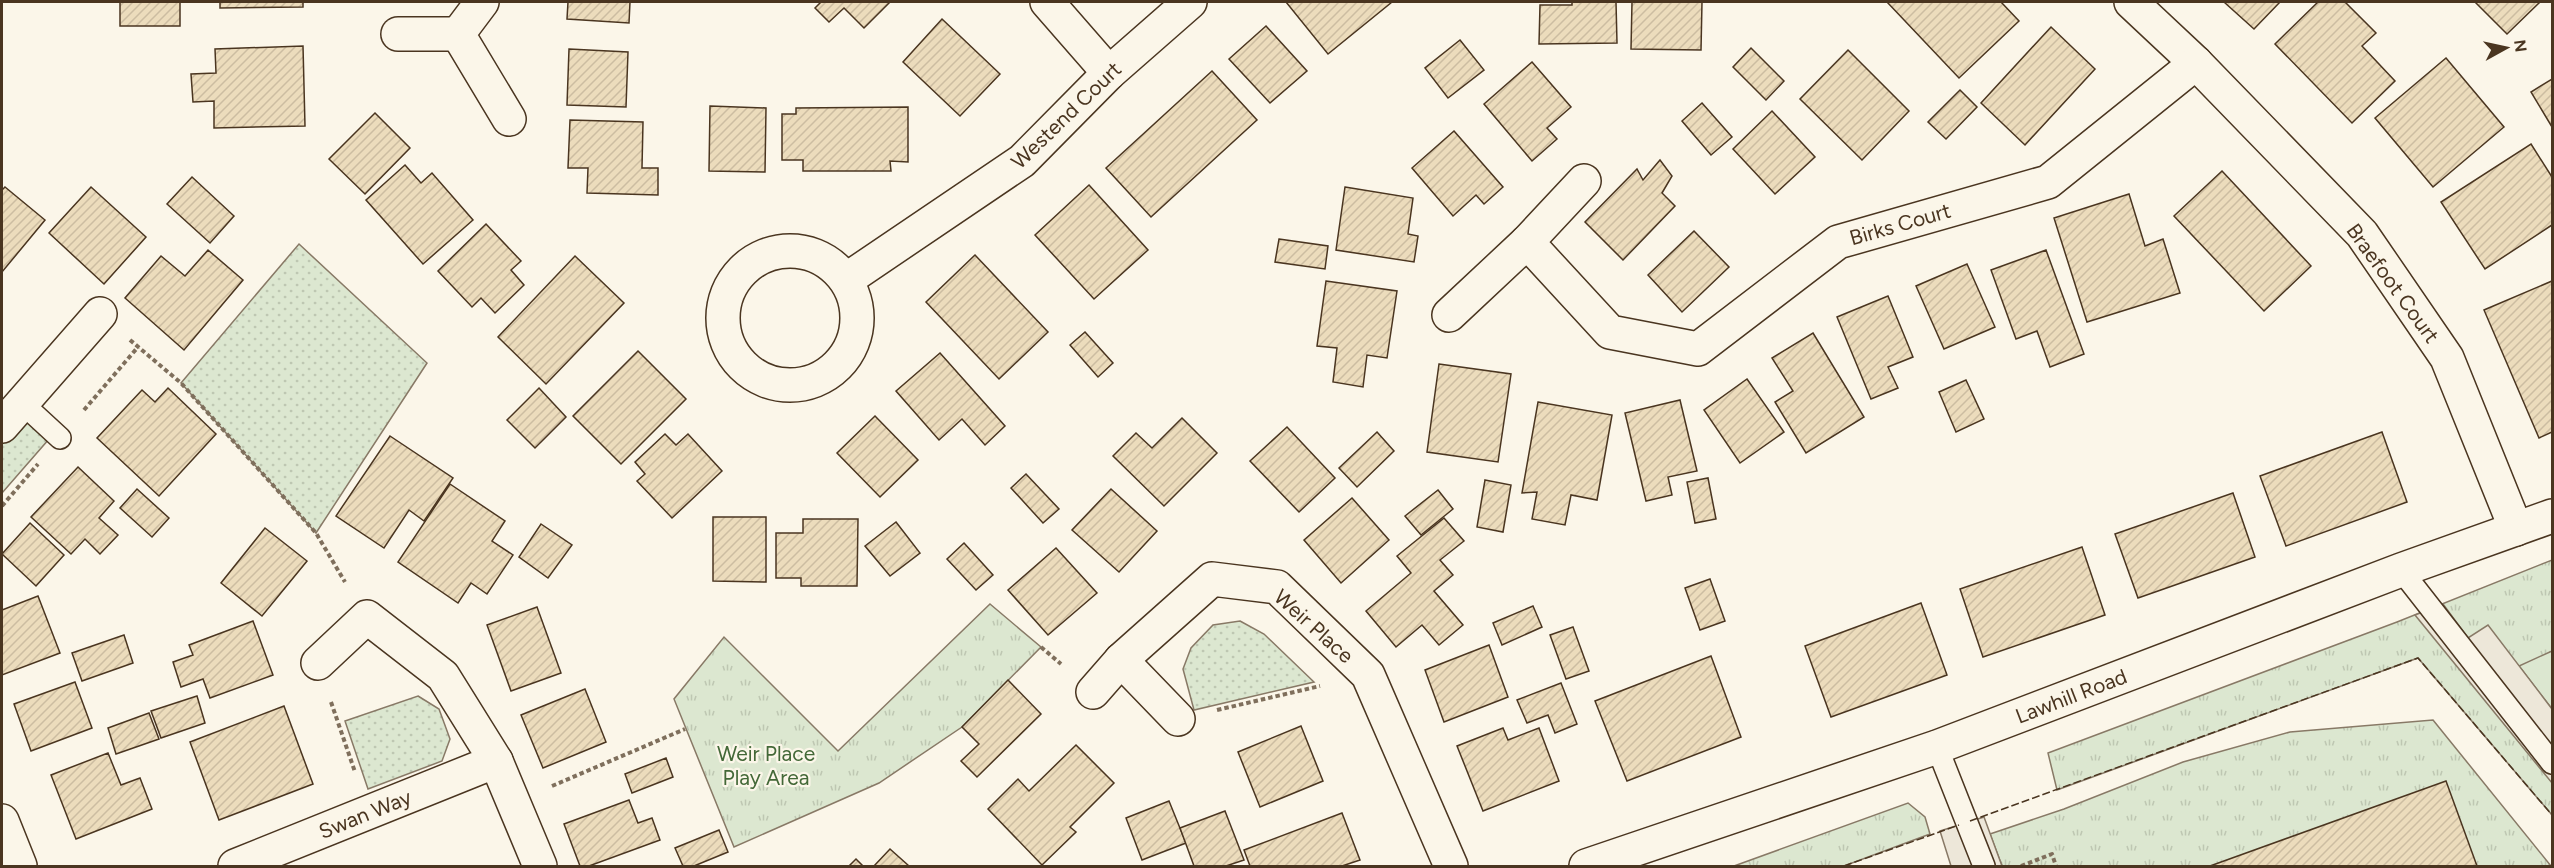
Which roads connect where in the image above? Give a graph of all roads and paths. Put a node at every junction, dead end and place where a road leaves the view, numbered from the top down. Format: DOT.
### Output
graph roads {
  1 [pos="482,2"];
  2 [pos="1047,2"];
  3 [pos="1190,2"];
  4 [pos="2131,2"];
  5 [pos="398,34"];
  6 [pos="458,34"];
  7 [pos="2196,63"];
  8 [pos="1109,73"];
  9 [pos="508,119"];
  10 [pos="1584,181"];
  11 [pos="1527,242"];
  12 [pos="846,280"];
  13 [pos="100,314"];
  14 [pos="1449,315"];
  15 [pos="12,414"];
  16 [pos="60,438"];
  17 [pos="2553,516"];
  18 [pos="2516,530"];
  19 [pos="2401,570"];
  20 [pos="367,617"];
  21 [pos="1121,660"];
  22 [pos="318,663"];
  23 [pos="1368,675"];
  24 [pos="1093,692"];
  25 [pos="1178,719"];
  26 [pos="685,729"];
  27 [pos="1937,747"];
  28 [pos="496,761"];
  29 [pos="2553,762"];
  30 [pos="513,803"];
  31 [pos="369,812"];
  32 [pos="2,822"];
  33 [pos="20,867"];
  34 [pos="235,867"];
  35 [pos="540,867"];
  36 [pos="1451,867"];
  37 [pos="1586,867"];
  38 [pos="1984,867"];
  39 [pos="2021,867"];
  40 [pos="2056,867"];
  1 -- 6 [label="street"];
  2 -- 8 [label="street"];
  3 -- 8 [label="street, Westend Court"];
  4 -- 7 [label="street, Braefoot Court"];
  5 -- 6 [label="street"];
  6 -- 9 [label="street"];
  7 -- 11 [label="street, Birks Court"];
  7 -- 18 [label="street, Braefoot Court"];
  8 -- 12 [label="street, Westend Court"];
  10 -- 11 [label="street"];
  11 -- 14 [label="street"];
  12 -- 12 [label="street"];
  13 -- 15 [label="street"];
  13 -- 20 [label="path"];
  15 -- 16 [label="lane"];
  17 -- 18 [label="street, Lawhill Road"];
  18 -- 19 [label="street, Lawhill Road"];
  19 -- 27 [label="street, Lawhill Road"];
  19 -- 29 [label="lane"];
  20 -- 22 [label="street"];
  20 -- 28 [label="street"];
  21 -- 23 [label="street, Weir Place"];
  21 -- 24 [label="street, Weir Place"];
  21 -- 25 [label="street"];
  22 -- 31 [label="path"];
  23 -- 25 [label="path"];
  23 -- 36 [label="street, Weir Place"];
  26 -- 30 [label="path"];
  27 -- 37 [label="street, Lawhill Road"];
  27 -- 38 [label="lane"];
  28 -- 30 [label="street"];
  28 -- 31 [label="street, Swan Way"];
  30 -- 35 [label="street"];
  31 -- 34 [label="street, Swan Way"];
  32 -- 33 [label="street"];
  39 -- 40 [label="path"];
}
